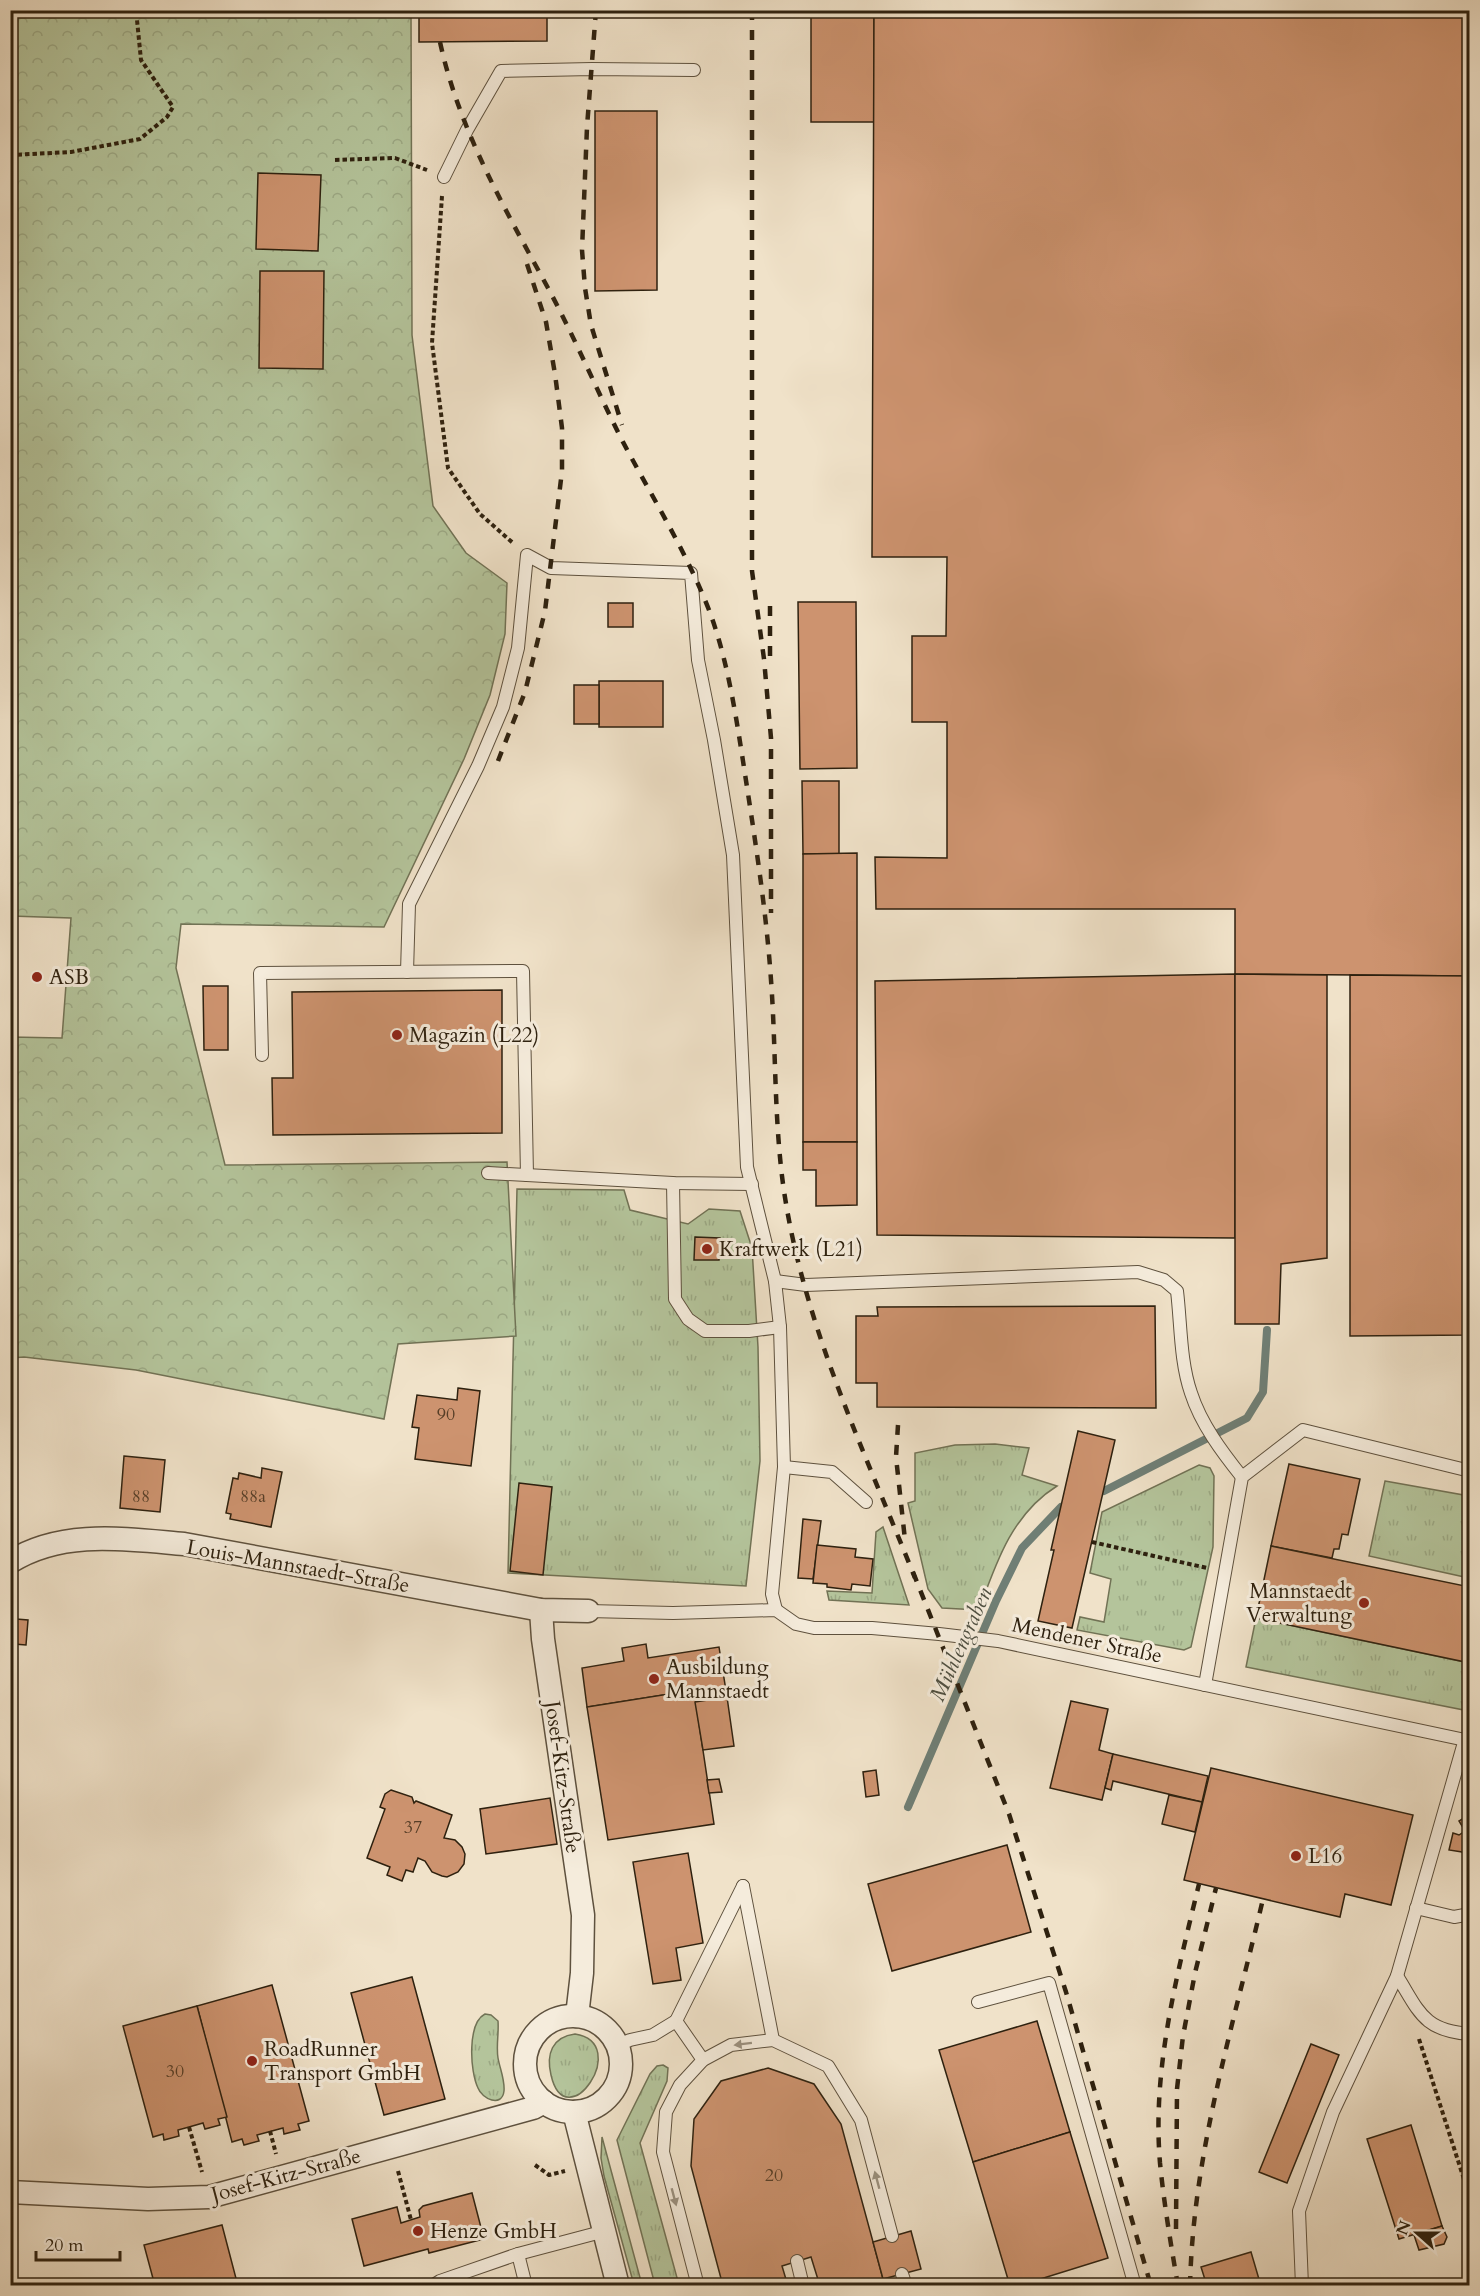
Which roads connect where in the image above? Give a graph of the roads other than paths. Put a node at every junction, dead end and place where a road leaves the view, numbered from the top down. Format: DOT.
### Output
graph roads {
  1 [pos="694,70"];
  2 [pos="444,177"];
  3 [pos="407,972"];
  4 [pos="262,1055"];
  5 [pos="488,1173"];
  6 [pos="527,1175"];
  7 [pos="673,1183"];
  8 [pos="752,1184"];
  9 [pos="776,1281"];
  10 [pos="780,1327"];
  11 [pos="784,1467"];
  12 [pos="1470,1471"];
  13 [pos="1242,1477"];
  14 [pos="866,1502"];
  15 [pos="10,1562"];
  16 [pos="541,1610"];
  17 [pos="776,1610"];
  18 [pos="588,1611"];
  19 [pos="1205,1685"];
  20 [pos="1467,1740"];
  21 [pos="1416,1908"];
  22 [pos="1470,1914"];
  23 [pos="1397,1976"];
  24 [pos="978,2001"];
  25 [pos="577,2016"];
  26 [pos="676,2021"];
  27 [pos="1470,2034"];
  28 [pos="773,2040"];
  29 [pos="618,2046"];
  30 [pos="703,2060"];
  31 [pos="544,2102"];
  32 [pos="574,2112"];
  33 [pos="15,2192"];
  34 [pos="605,2231"];
  35 [pos="891,2236"];
  36 [pos="518,2254"];
  37 [pos="797,2261"];
  38 [pos="432,2286"];
  39 [pos="526,2286"];
  40 [pos="618,2286"];
  41 [pos="698,2286"];
  42 [pos="804,2286"];
  43 [pos="1135,2286"];
  44 [pos="1302,2286"];
  1 -- 2 [label="lane"];
  3 -- 4 [label="lane"];
  3 -- 6 [label="lane"];
  3 -- 8 [label="lane"];
  5 -- 6 [label="lane"];
  6 -- 7 [label="lane"];
  7 -- 8 [label="lane"];
  7 -- 10 [label="lane"];
  8 -- 9 [label="lane"];
  9 -- 10 [label="lane"];
  9 -- 13 [label="lane"];
  10 -- 11 [label="lane"];
  11 -- 14 [label="lane"];
  11 -- 17 [label="lane"];
  12 -- 13 [label="lane"];
  13 -- 19 [label="lane"];
  15 -- 16 [label="street, Louis-Mannstaedt-Straße"];
  16 -- 18 [label="street, Louis-Mannstaedt-Straße"];
  16 -- 25 [label="street, Josef-Kitz-Straße"];
  17 -- 18 [label="lane"];
  17 -- 19 [label="lane, Mendener Straße"];
  19 -- 20 [label="lane, Mendener Straße"];
  20 -- 21 [label="lane"];
  21 -- 22 [label="lane"];
  21 -- 23 [label="lane"];
  23 -- 27 [label="lane"];
  23 -- 44 [label="lane"];
  24 -- 43 [label="lane"];
  25 -- 29 [label="street"];
  25 -- 31 [label="street"];
  26 -- 28 [label="lane"];
  26 -- 29 [label="lane"];
  26 -- 30 [label="lane"];
  28 -- 30 [label="lane, one-way"];
  35 -- 28 [label="lane, one-way"];
  29 -- 32 [label="street"];
  30 -- 41 [label="lane, one-way"];
  31 -- 32 [label="street"];
  31 -- 33 [label="street, Josef-Kitz-Straße"];
  32 -- 34 [label="street"];
  34 -- 36 [label="lane"];
  34 -- 40 [label="street"];
  36 -- 38 [label="lane"];
  36 -- 39 [label="lane"];
  37 -- 42 [label="lane"];
}
